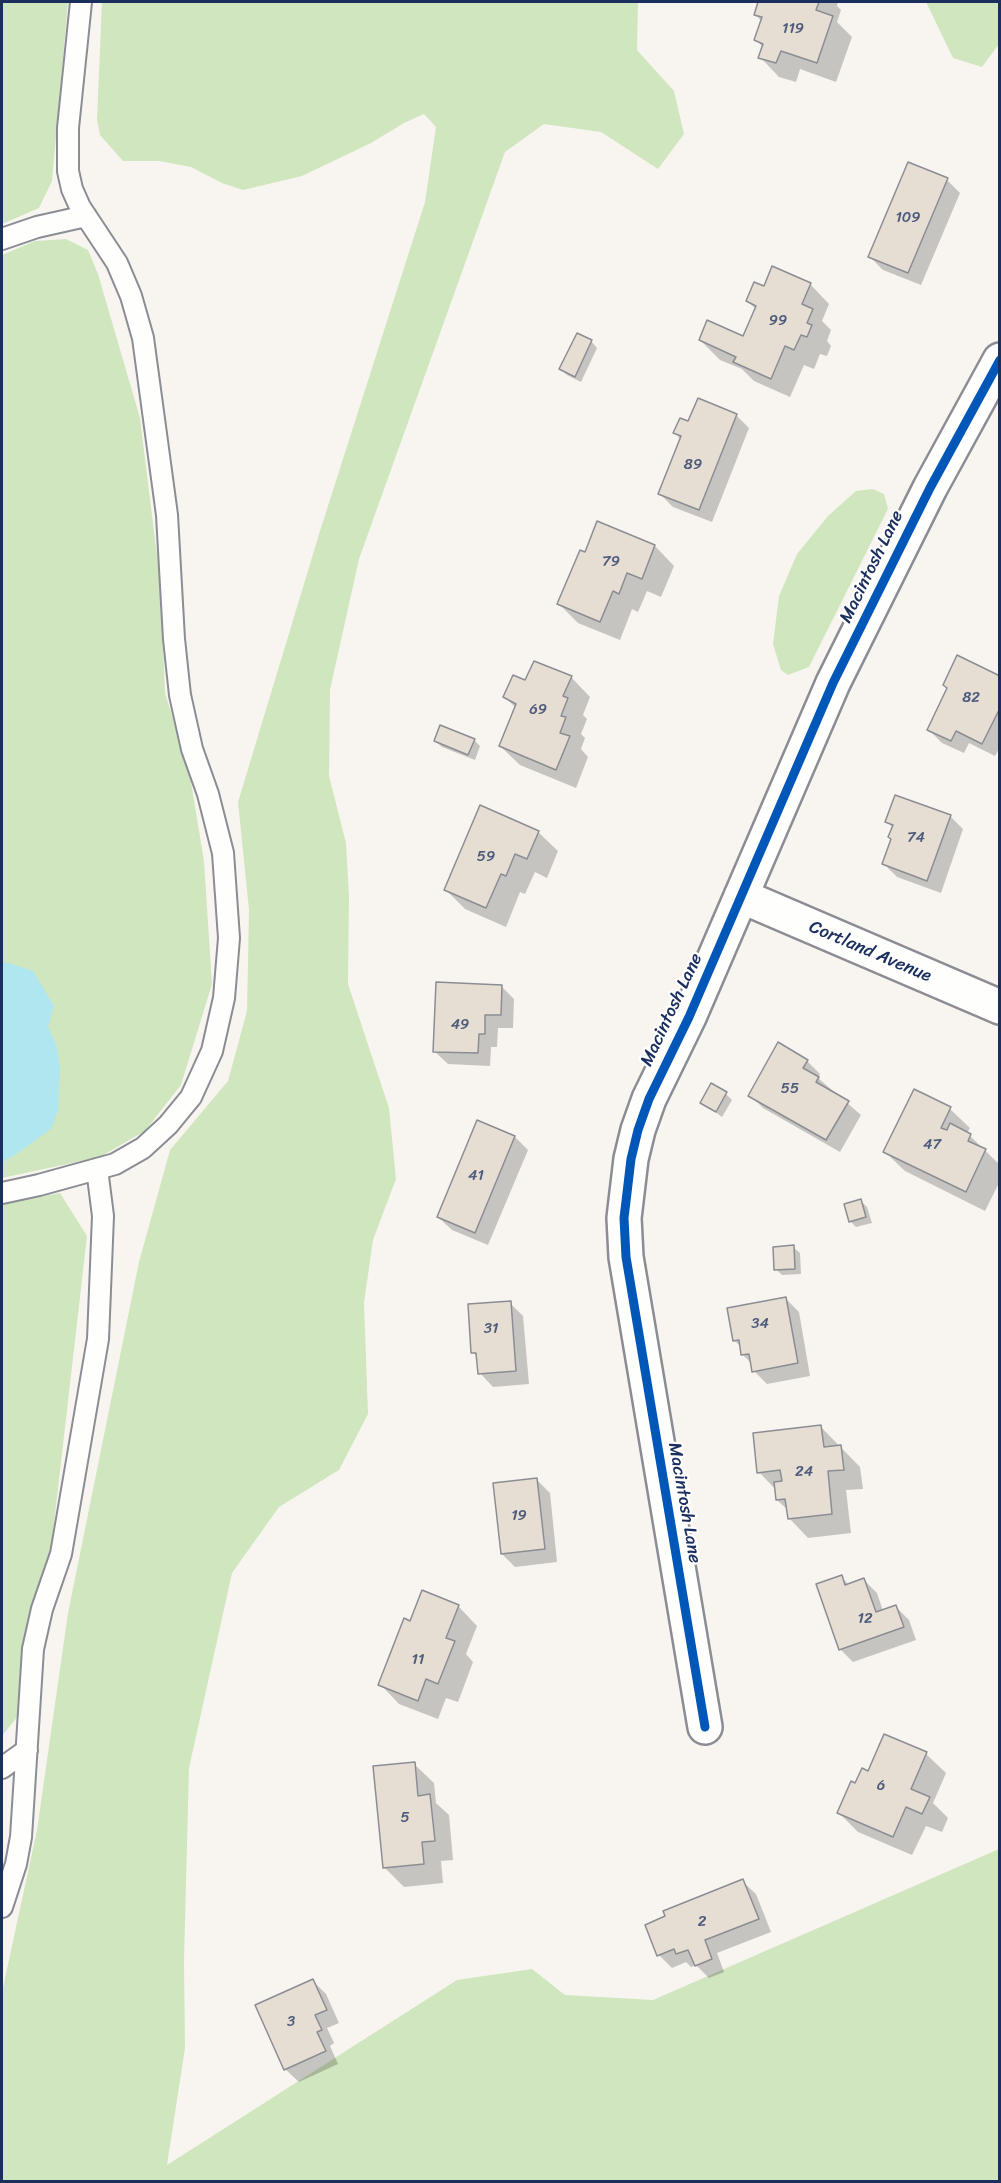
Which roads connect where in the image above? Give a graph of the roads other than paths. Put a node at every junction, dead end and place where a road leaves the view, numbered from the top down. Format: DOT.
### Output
graph roads {
  1 [pos="81,2"];
  2 [pos="86,216"];
  3 [pos="2,239"];
  4 [pos="999,360"];
  5 [pos="741,896"];
  6 [pos="999,1007"];
  7 [pos="97,1169"];
  8 [pos="2,1192"];
  9 [pos="705,1727"];
  10 [pos="27,1750"];
  11 [pos="2,1768"];
  12 [pos="2,1907"];
  1 -- 2 [label="lane"];
  2 -- 3 [label="lane"];
  2 -- 7 [label="lane"];
  4 -- 5 [label="street, Macintosh Lane"];
  5 -- 6 [label="street, Cortland Avenue"];
  5 -- 9 [label="street, Macintosh Lane"];
  7 -- 8 [label="lane"];
  7 -- 10 [label="lane"];
  10 -- 11 [label="lane"];
  10 -- 12 [label="lane"];
}
